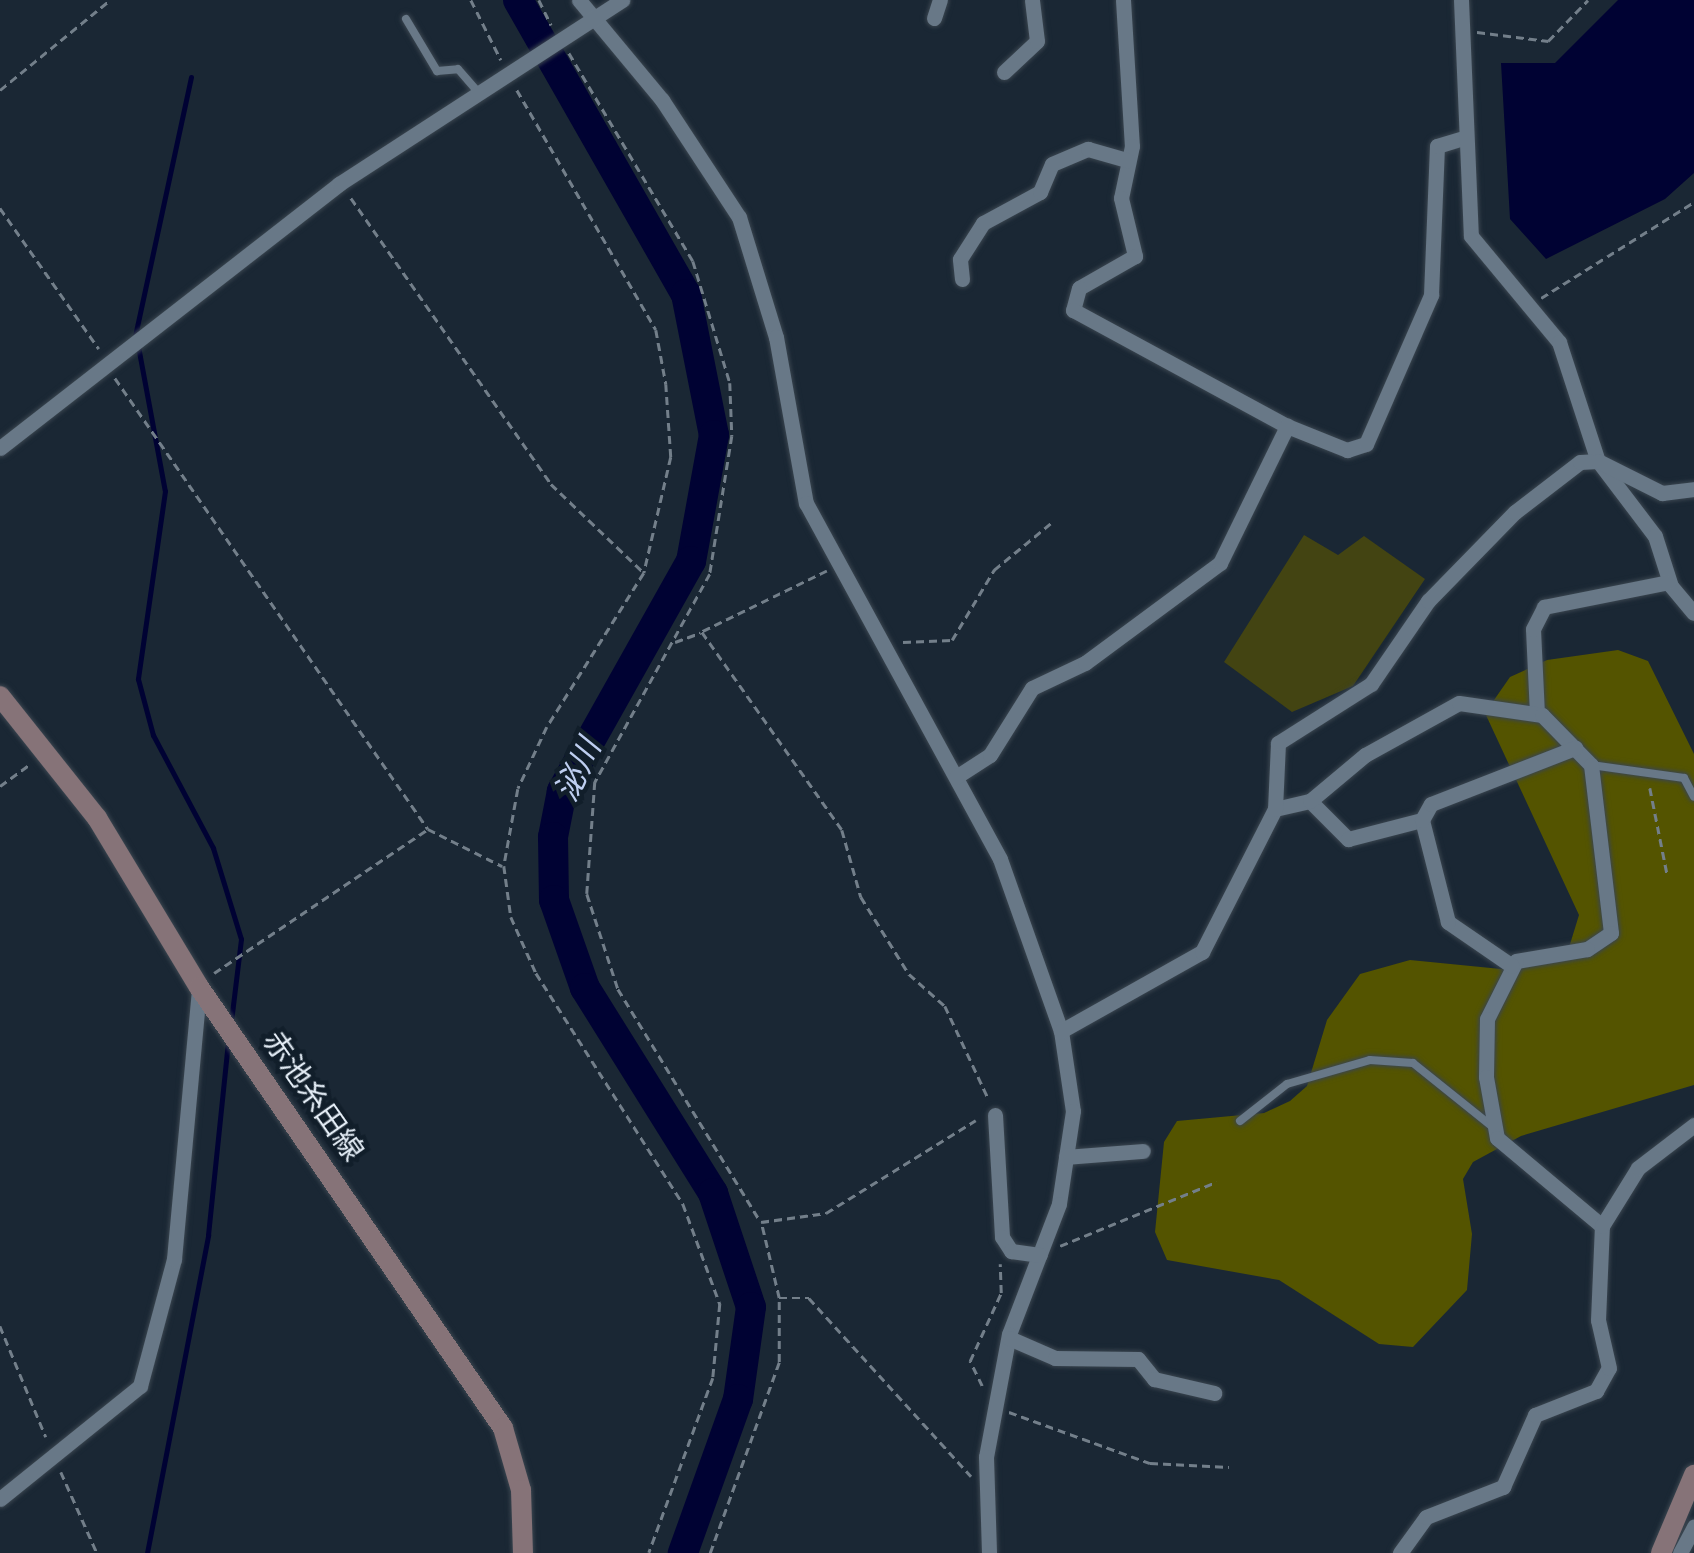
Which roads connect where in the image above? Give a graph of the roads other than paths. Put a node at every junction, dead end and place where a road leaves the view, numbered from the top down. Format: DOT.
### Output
graph roads {
  1 [pos="579,0"];
  2 [pos="622,0"];
  3 [pos="940,0"];
  4 [pos="1032,0"];
  5 [pos="1123,0"];
  6 [pos="1461,0"];
  7 [pos="934,18"];
  8 [pos="406,19"];
  9 [pos="592,26"];
  10 [pos="1004,72"];
  11 [pos="479,92"];
  12 [pos="1462,138"];
  13 [pos="1127,160"];
  14 [pos="962,279"];
  15 [pos="1286,426"];
  16 [pos="0,448"];
  17 [pos="1598,461"];
  18 [pos="1694,489"];
  19 [pos="1669,582"];
  20 [pos="1688,596"];
  21 [pos="1694,613"];
  22 [pos="0,696"];
  23 [pos="1536,714"];
  24 [pos="1575,748"];
  25 [pos="1591,764"];
  26 [pos="956,777"];
  27 [pos="1694,797"];
  28 [pos="1310,801"];
  29 [pos="1275,809"];
  30 [pos="1422,820"];
  31 [pos="1512,966"];
  32 [pos="199,987"];
  33 [pos="1061,1032"];
  34 [pos="995,1115"];
  35 [pos="1240,1121"];
  36 [pos="1694,1126"];
  37 [pos="1494,1128"];
  38 [pos="1143,1152"];
  39 [pos="1066,1157"];
  40 [pos="1602,1226"];
  41 [pos="1040,1255"];
  42 [pos="1008,1338"];
  43 [pos="1214,1393"];
  44 [pos="1694,1475"];
  45 [pos="0,1499"];
  46 [pos="1694,1527"];
  47 [pos="523,1553"];
  48 [pos="989,1553"];
  49 [pos="1400,1553"];
  50 [pos="1661,1553"];
  51 [pos="1680,1553"];
  1 -- 9 [label="street"];
  2 -- 9 [label="street"];
  3 -- 7 [label="street"];
  4 -- 10 [label="street"];
  5 -- 13 [label="street"];
  6 -- 12 [label="street"];
  8 -- 11 [label="lane"];
  9 -- 11 [label="street"];
  9 -- 26 [label="street"];
  11 -- 16 [label="street"];
  12 -- 15 [label="street"];
  12 -- 17 [label="street"];
  13 -- 14 [label="street"];
  13 -- 15 [label="street"];
  15 -- 26 [label="street"];
  17 -- 18 [label="street"];
  17 -- 19 [label="street"];
  17 -- 29 [label="street"];
  19 -- 20 [label="street"];
  19 -- 23 [label="street"];
  20 -- 21 [label="street"];
  22 -- 32 [label="main road, 赤池糸田線"];
  23 -- 24 [label="street"];
  23 -- 28 [label="street"];
  24 -- 25 [label="street"];
  24 -- 30 [label="street"];
  25 -- 27 [label="lane"];
  25 -- 31 [label="street"];
  26 -- 33 [label="street"];
  28 -- 29 [label="street"];
  28 -- 30 [label="street"];
  29 -- 33 [label="street"];
  30 -- 31 [label="street"];
  31 -- 37 [label="street"];
  32 -- 45 [label="street"];
  32 -- 47 [label="main road, 赤池糸田線"];
  33 -- 39 [label="street"];
  34 -- 41 [label="street"];
  35 -- 37 [label="lane"];
  36 -- 40 [label="street"];
  37 -- 40 [label="street"];
  38 -- 39 [label="street"];
  39 -- 41 [label="street"];
  40 -- 49 [label="street"];
  41 -- 42 [label="street"];
  42 -- 43 [label="street"];
  42 -- 48 [label="street"];
  44 -- 50 [label="main road"];
  46 -- 51 [label="street"];
}
